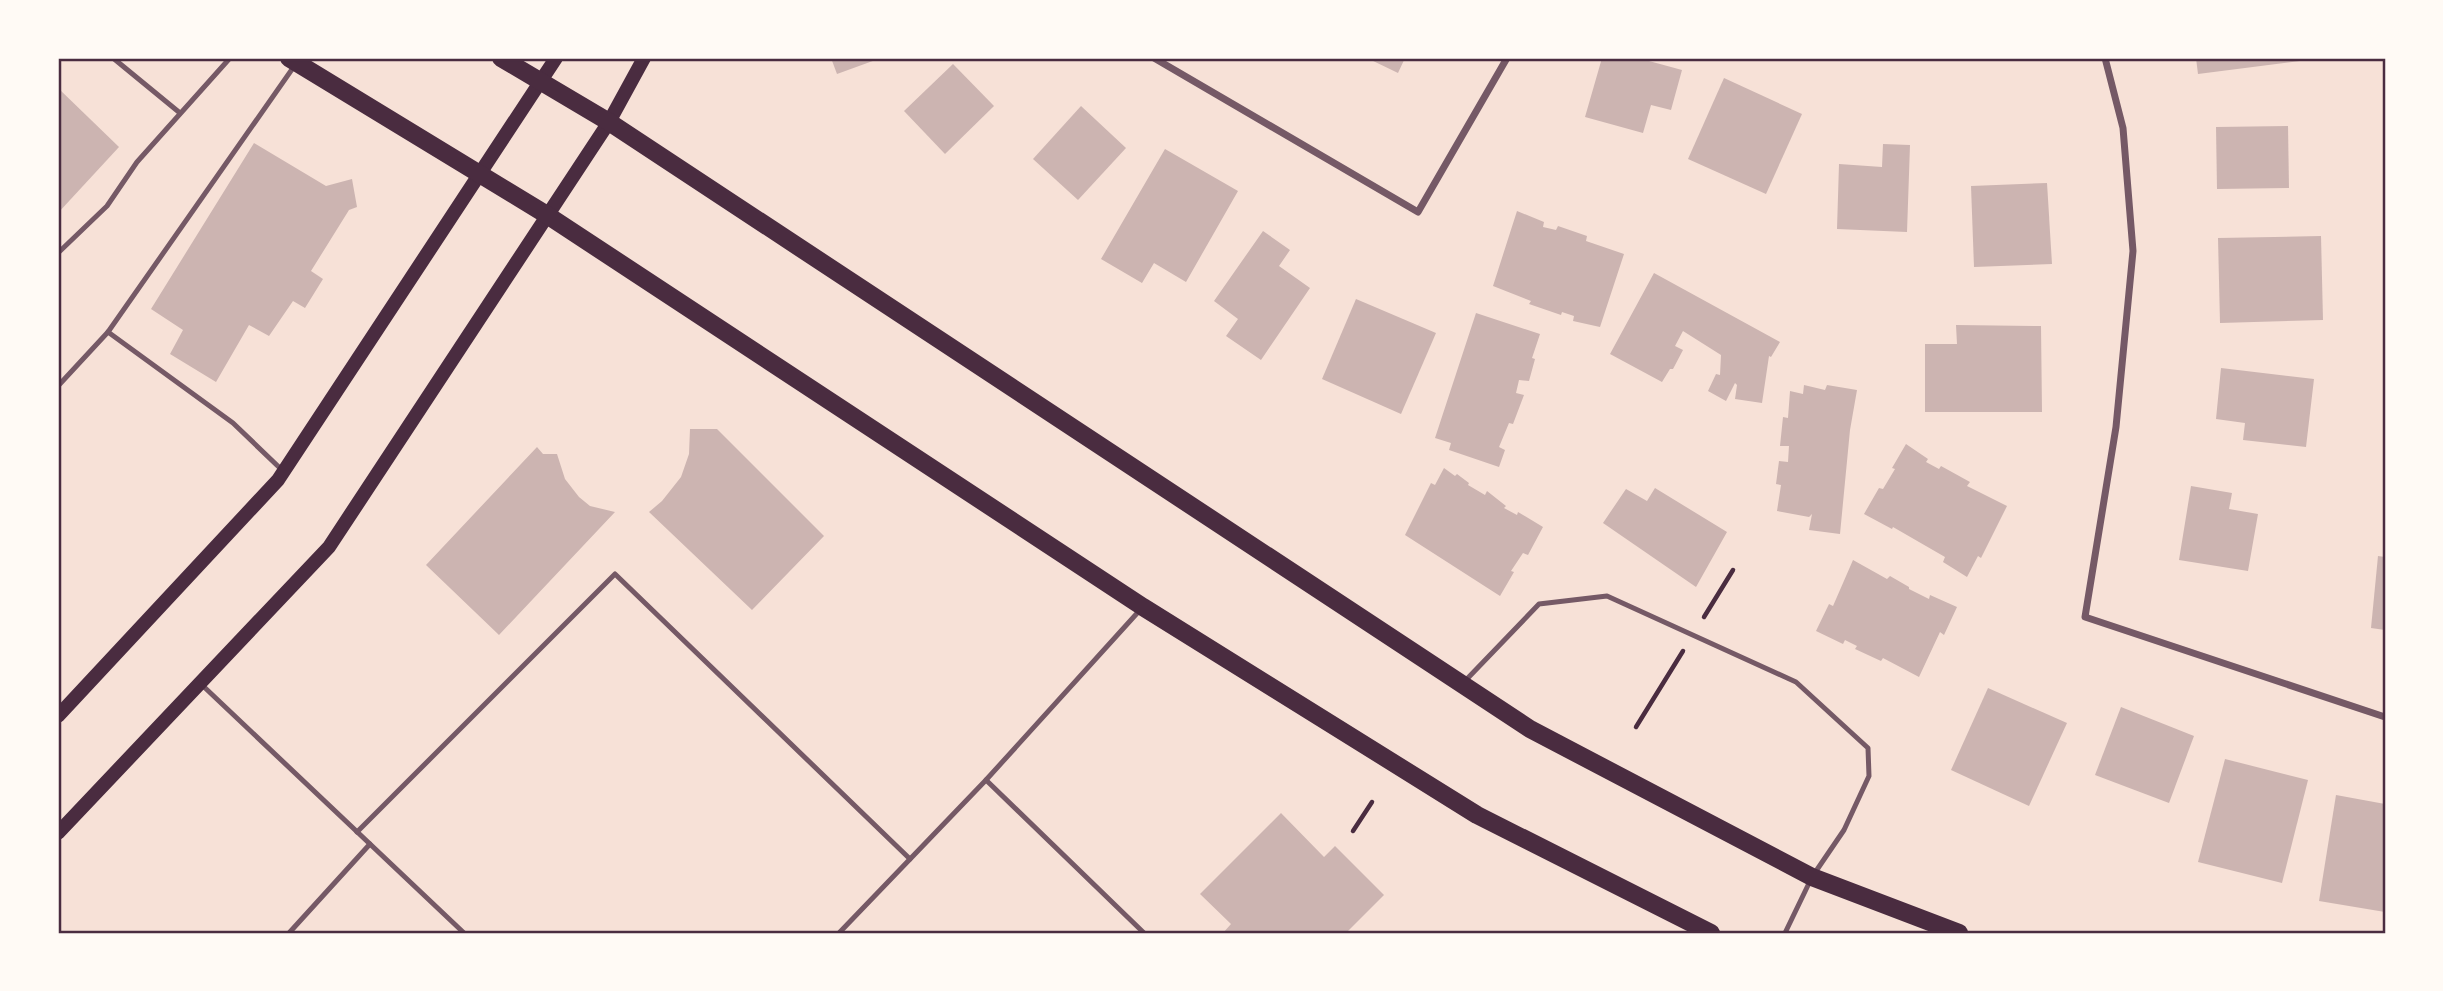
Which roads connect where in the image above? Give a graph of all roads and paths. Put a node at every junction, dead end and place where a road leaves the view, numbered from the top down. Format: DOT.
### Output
graph roads {
  1 [pos="113,58"];
  2 [pos="230,58"];
  3 [pos="501,58"];
  4 [pos="556,58"];
  5 [pos="644,58"];
  6 [pos="1154,58"];
  7 [pos="1507,58"];
  8 [pos="2105,58"];
  9 [pos="293,60"];
  10 [pos="541,81"];
  11 [pos="180,113"];
  12 [pos="610,122"];
  13 [pos="478,174"];
  14 [pos="547,215"];
  15 [pos="58,253"];
  16 [pos="108,332"];
  17 [pos="58,386"];
  18 [pos="284,472"];
  19 [pos="1143,607"];
  20 [pos="200,683"];
  21 [pos="1462,684"];
  22 [pos="58,716"];
  23 [pos="2385,717"];
  24 [pos="986,780"];
  25 [pos="1372,802"];
  26 [pos="1353,831"];
  27 [pos="357,832"];
  28 [pos="58,833"];
  29 [pos="370,844"];
  30 [pos="911,859"];
  31 [pos="1812,877"];
  32 [pos="289,933"];
  33 [pos="464,933"];
  34 [pos="839,933"];
  35 [pos="1144,933"];
  36 [pos="1711,933"];
  37 [pos="1785,933"];
  38 [pos="1959,933"];
  1 -- 11 [label="lane"];
  2 -- 11 [label="lane"];
  3 -- 10 [label="main road"];
  4 -- 10 [label="main road"];
  5 -- 12 [label="main road"];
  6 -- 7 [label="street"];
  8 -- 23 [label="street"];
  9 -- 13 [label="main road"];
  9 -- 16 [label="lane"];
  10 -- 12 [label="main road"];
  10 -- 13 [label="main road"];
  11 -- 15 [label="lane"];
  12 -- 14 [label="main road"];
  12 -- 21 [label="main road"];
  13 -- 14 [label="main road"];
  13 -- 18 [label="main road"];
  14 -- 19 [label="main road"];
  14 -- 20 [label="main road"];
  16 -- 17 [label="lane"];
  16 -- 18 [label="lane"];
  18 -- 22 [label="main road"];
  19 -- 24 [label="lane"];
  19 -- 36 [label="main road"];
  20 -- 27 [label="lane"];
  20 -- 28 [label="main road"];
  21 -- 31 [label="main road"];
  21 -- 31 [label="lane"];
  24 -- 30 [label="lane"];
  24 -- 35 [label="lane"];
  25 -- 26 [label="path"];
  27 -- 29 [label="lane"];
  27 -- 30 [label="lane"];
  29 -- 32 [label="lane"];
  29 -- 33 [label="lane"];
  30 -- 34 [label="lane"];
  31 -- 37 [label="lane"];
  31 -- 38 [label="main road"];
}
